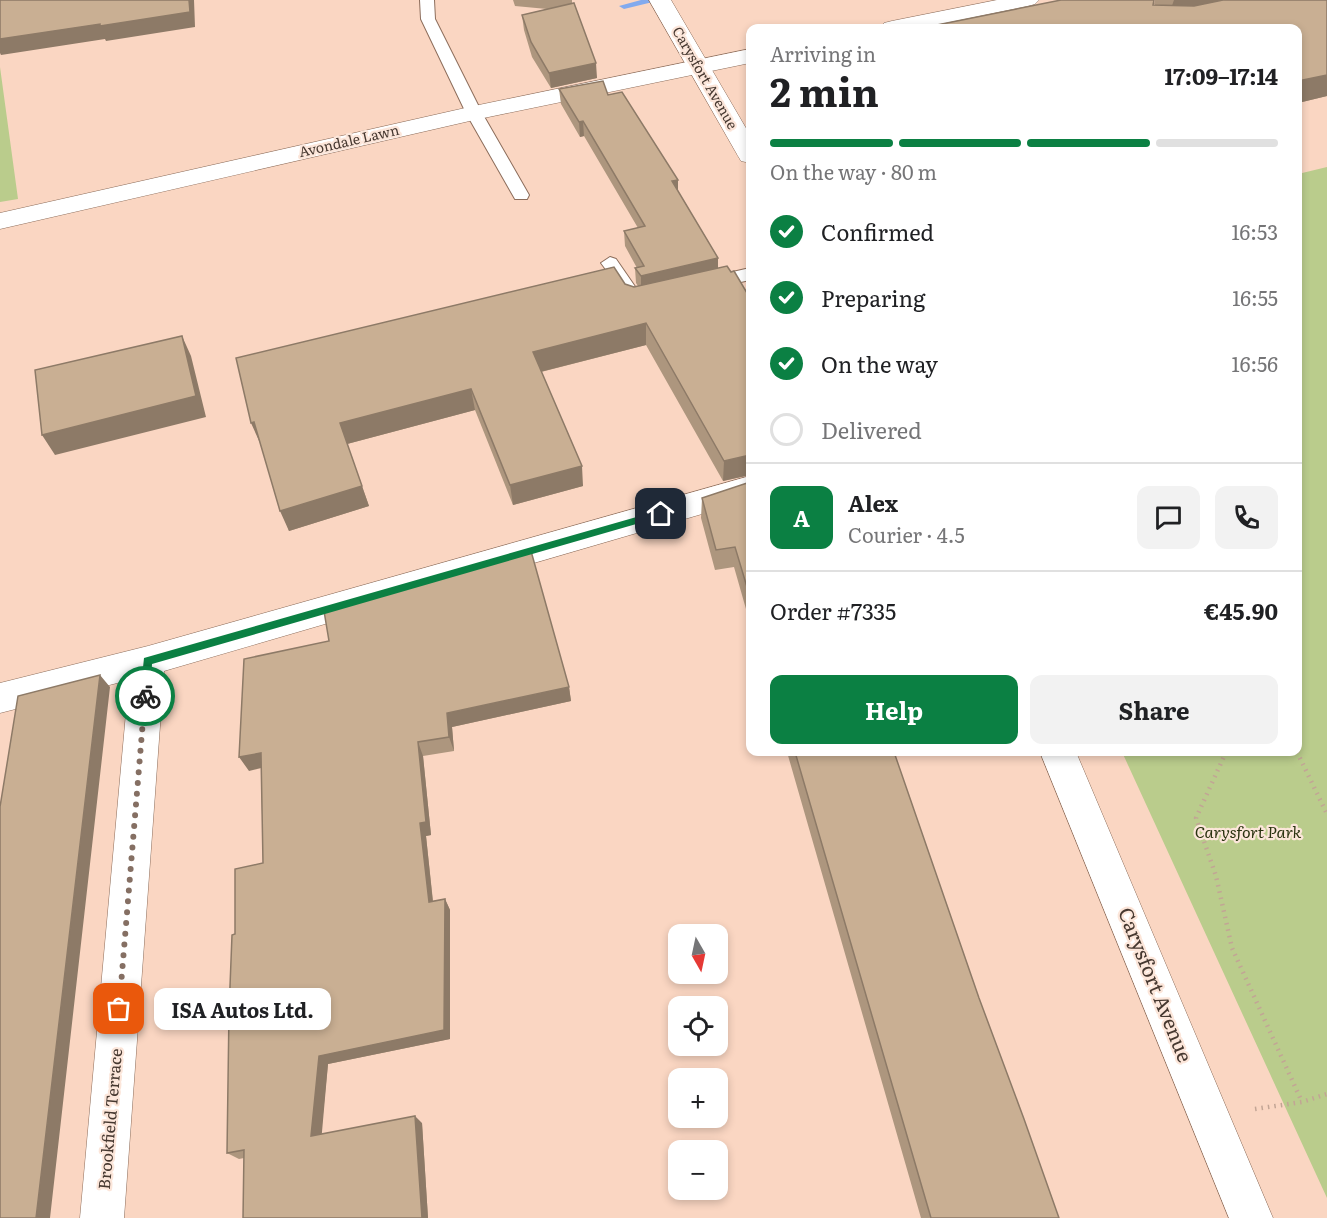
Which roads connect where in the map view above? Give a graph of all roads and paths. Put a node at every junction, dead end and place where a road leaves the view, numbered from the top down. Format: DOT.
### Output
graph roads {
  1 [pos="427,0"];
  2 [pos="1028,0"];
  3 [pos="661,2"];
  4 [pos="990,3"];
  5 [pos="908,24"];
  6 [pos="746,57"];
  7 [pos="699,65"];
  8 [pos="474,113"];
  9 [pos="746,149"];
  10 [pos="521,195"];
  11 [pos="0,220"];
  12 [pos="610,263"];
  13 [pos="746,275"];
  14 [pos="692,287"];
  15 [pos="646,297"];
  16 [pos="746,489"];
  17 [pos="148,661"];
  18 [pos="0,698"];
  19 [pos="1060,756"];
  20 [pos="1224,756"];
  21 [pos="1299,756"];
  22 [pos="1327,813"];
  23 [pos="1327,1094"];
  24 [pos="1302,1102"];
  25 [pos="1251,1110"];
  26 [pos="102,1218"];
  27 [pos="1251,1218"];
  1 -- 8 [label="lane"];
  2 -- 4 [label="street"];
  3 -- 7 [label="street, Carysfort Avenue"];
  4 -- 5 [label="street"];
  6 -- 7 [label="street"];
  7 -- 8 [label="street, Avondale Lawn"];
  7 -- 9 [label="street, Carysfort Avenue"];
  8 -- 10 [label="lane"];
  8 -- 11 [label="street, Avondale Lawn"];
  12 -- 15 [label="lane"];
  13 -- 14 [label="lane"];
  16 -- 17 [label="street"];
  17 -- 18 [label="street"];
  17 -- 26 [label="street, Brookfield Terrace"];
  19 -- 27 [label="street, Carysfort Avenue"];
  20 -- 24 [label="path"];
  21 -- 22 [label="path"];
  23 -- 24 [label="path"];
  24 -- 25 [label="path"];
}
